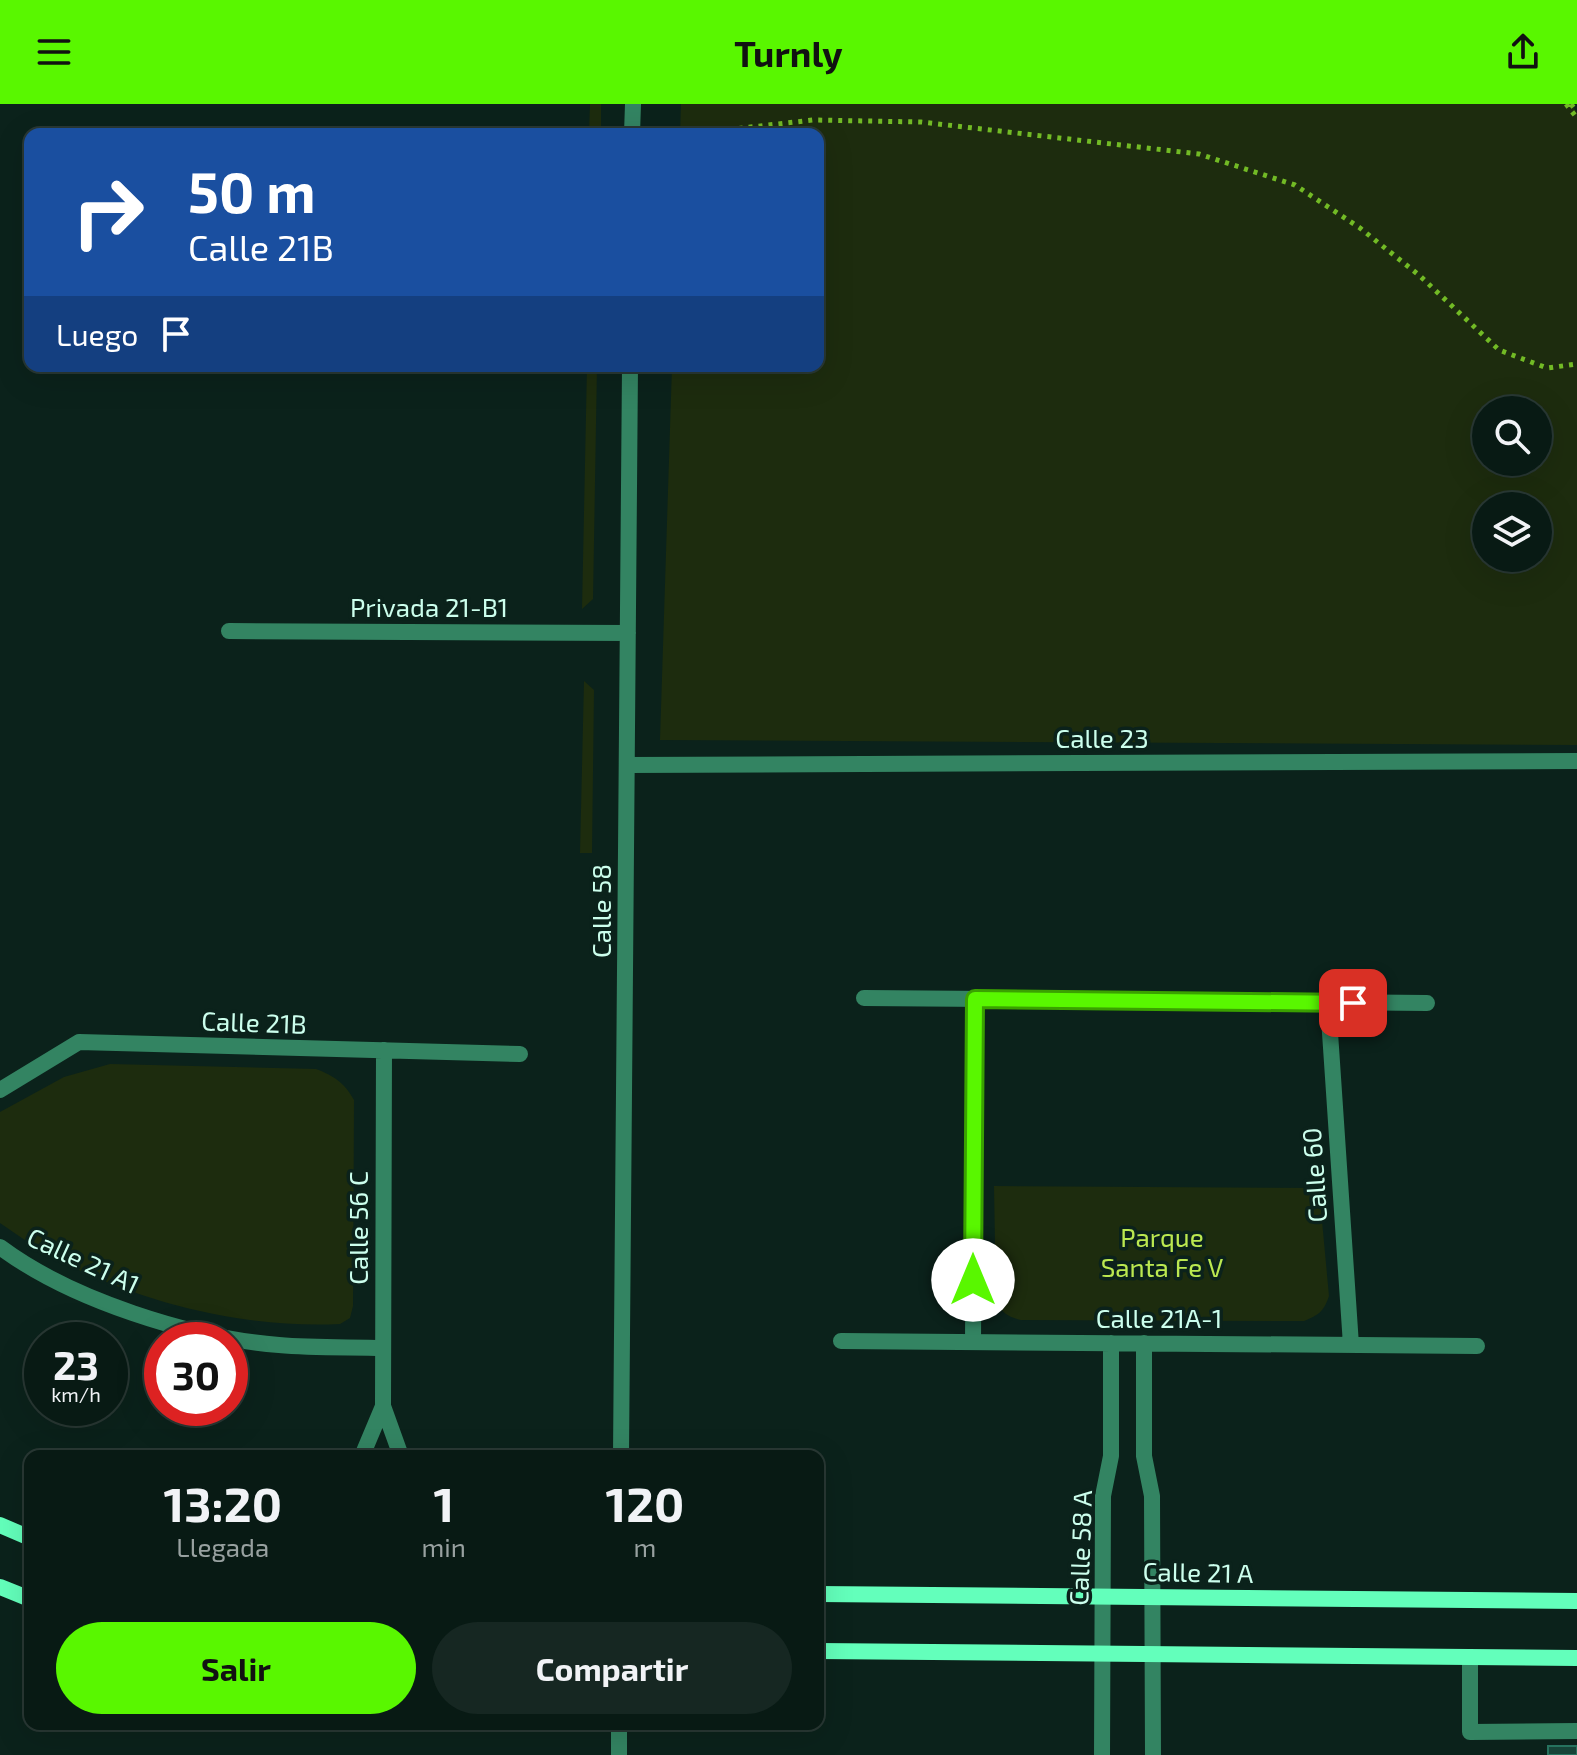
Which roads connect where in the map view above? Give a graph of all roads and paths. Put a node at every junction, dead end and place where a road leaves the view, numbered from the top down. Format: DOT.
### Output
graph roads {
  1 [pos="633,104"];
  2 [pos="1568,104"];
  3 [pos="1577,112"];
  4 [pos="1577,118"];
  5 [pos="632,128"];
  6 [pos="742,128"];
  7 [pos="1577,364"];
  8 [pos="630,372"];
  9 [pos="229,631"];
  10 [pos="628,633"];
  11 [pos="1577,761"];
  12 [pos="627,765"];
  13 [pos="864,998"];
  14 [pos="975,999"];
  15 [pos="1328,1003"];
  16 [pos="1427,1003"];
  17 [pos="384,1050"];
  18 [pos="520,1054"];
  19 [pos="0,1090"];
  20 [pos="0,1247"];
  21 [pos="841,1341"];
  22 [pos="973,1342"];
  23 [pos="1111,1343"];
  24 [pos="1144,1343"];
  25 [pos="1351,1345"];
  26 [pos="1477,1346"];
  27 [pos="383,1348"];
  28 [pos="383,1406"];
  29 [pos="365,1450"];
  30 [pos="399,1450"];
  31 [pos="621,1450"];
  32 [pos="0,1525"];
  33 [pos="24,1535"];
  34 [pos="0,1587"];
  35 [pos="824,1594"];
  36 [pos="24,1597"];
  37 [pos="1103,1597"];
  38 [pos="1153,1597"];
  39 [pos="1577,1601"];
  40 [pos="824,1651"];
  41 [pos="1103,1654"];
  42 [pos="1153,1654"];
  43 [pos="1470,1657"];
  44 [pos="1577,1658"];
  45 [pos="619,1730"];
  46 [pos="1577,1731"];
  47 [pos="619,1755"];
  48 [pos="1102,1755"];
  49 [pos="1153,1755"];
  1 -- 5 [label="street"];
  2 -- 3 [label="path"];
  2 -- 4 [label="path"];
  6 -- 7 [label="path"];
  8 -- 10 [label="street, Calle 58"];
  9 -- 10 [label="street, Privada 21-B1"];
  10 -- 12 [label="street, Calle 58"];
  11 -- 12 [label="street, Calle 23"];
  12 -- 31 [label="street, Calle 58"];
  13 -- 14 [label="street"];
  14 -- 15 [label="street"];
  14 -- 22 [label="street"];
  15 -- 16 [label="street"];
  15 -- 25 [label="street, Calle 60"];
  17 -- 18 [label="street, Calle 21B"];
  17 -- 19 [label="street, Calle 21B"];
  17 -- 27 [label="street, Calle 56 C"];
  20 -- 27 [label="street, Calle 21 A1"];
  21 -- 22 [label="street, Calle 21A-1"];
  22 -- 23 [label="street, Calle 21A-1"];
  23 -- 24 [label="street, Calle 21A-1"];
  23 -- 37 [label="street, Calle 58 A"];
  24 -- 25 [label="street, Calle 21A-1"];
  24 -- 38 [label="street"];
  25 -- 26 [label="street, Calle 21A-1"];
  27 -- 28 [label="street, Calle 56 C"];
  28 -- 29 [label="street, Calle 56 C"];
  28 -- 30 [label="street, Calle 56 C"];
  32 -- 33 [label="main road"];
  34 -- 36 [label="main road"];
  35 -- 37 [label="main road, Calle 21 A"];
  37 -- 38 [label="main road, Calle 21 A"];
  37 -- 41 [label="street, Calle 58 A"];
  38 -- 39 [label="main road, Calle 21 A"];
  38 -- 42 [label="street"];
  40 -- 41 [label="main road"];
  41 -- 42 [label="main road"];
  41 -- 48 [label="street, Calle 58 A"];
  42 -- 43 [label="main road"];
  42 -- 49 [label="street"];
  43 -- 44 [label="main road"];
  43 -- 46 [label="street"];
  45 -- 47 [label="street"];
}
